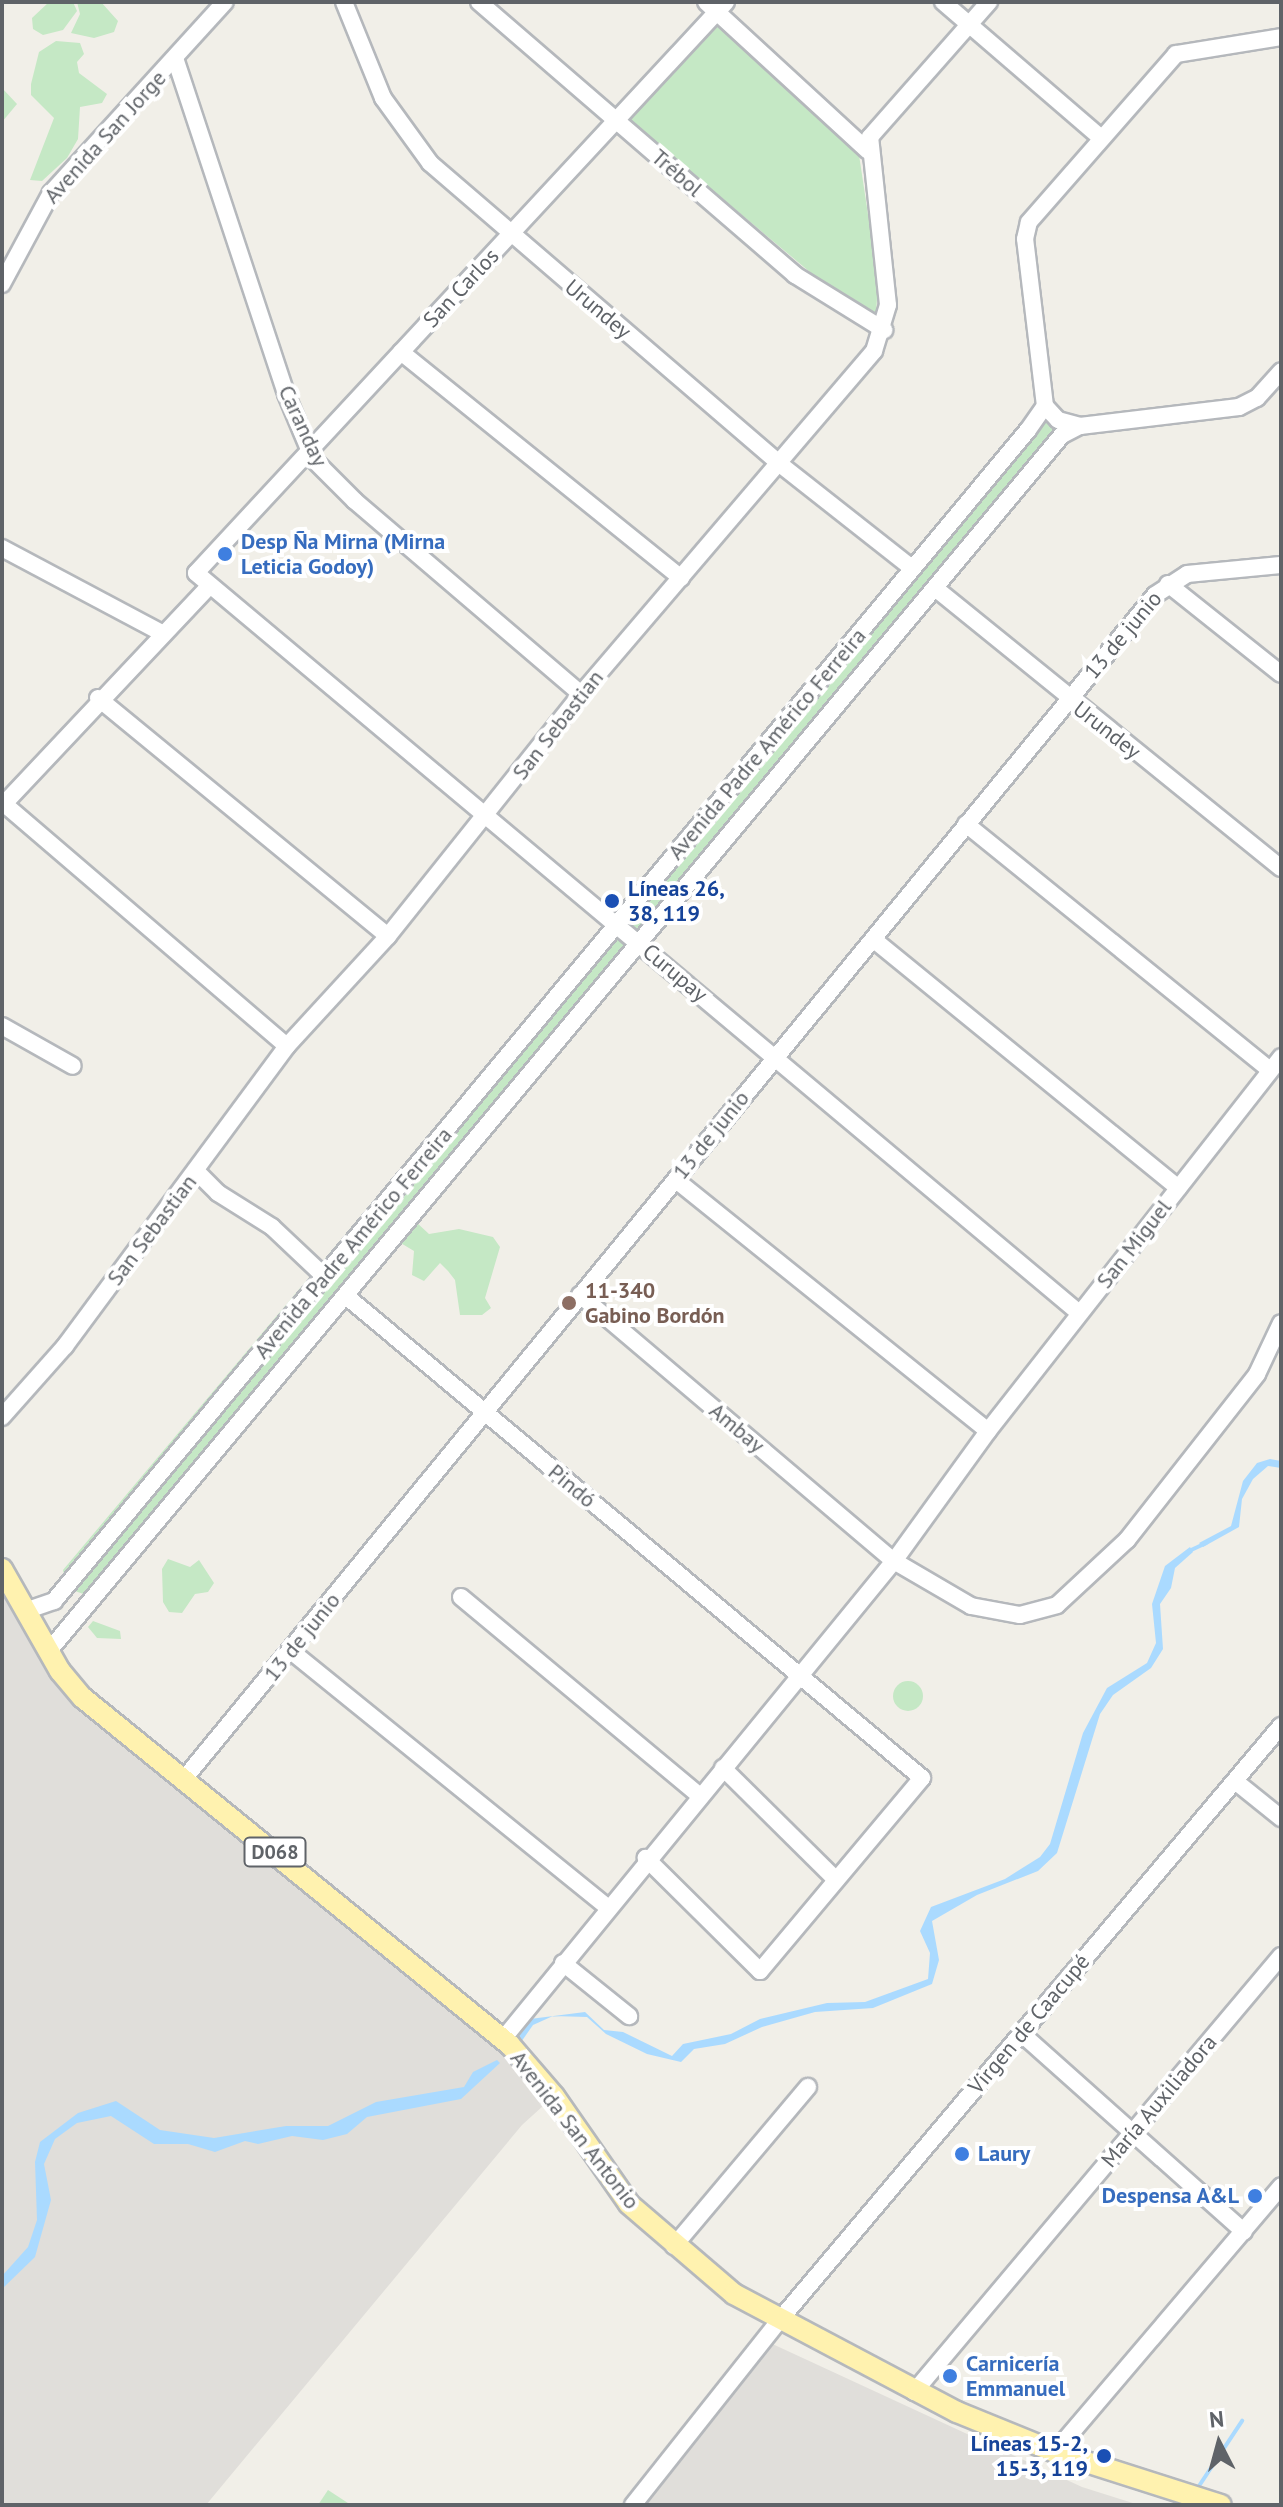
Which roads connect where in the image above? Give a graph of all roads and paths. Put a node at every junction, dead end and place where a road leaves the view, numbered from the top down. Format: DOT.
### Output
graph roads {
  1 [pos="225,2"];
  2 [pos="344,2"];
  3 [pos="479,2"];
  4 [pos="943,2"];
  5 [pos="989,2"];
  6 [pos="716,5"];
  7 [pos="970,25"];
  8 [pos="1281,37"];
  9 [pos="175,58"];
  10 [pos="613,119"];
  11 [pos="1101,138"];
  12 [pos="868,151"];
  13 [pos="511,235"];
  14 [pos="2,284"];
  15 [pos="884,330"];
  16 [pos="401,352"];
  17 [pos="1281,371"];
  18 [pos="1045,406"];
  19 [pos="1080,426"];
  20 [pos="310,453"];
  21 [pos="781,465"];
  22 [pos="2,548"];
  23 [pos="1281,565"];
  24 [pos="912,568"];
  25 [pos="196,573"];
  26 [pos="681,578"];
  27 [pos="1168,584"];
  28 [pos="210,585"];
  29 [pos="935,588"];
  30 [pos="162,633"];
  31 [pos="1281,674"];
  32 [pos="581,694"];
  33 [pos="98,698"];
  34 [pos="1069,700"];
  35 [pos="3,804"];
  36 [pos="488,815"];
  37 [pos="966,824"];
  38 [pos="1281,868"];
  39 [pos="617,925"];
  40 [pos="388,936"];
  41 [pos="873,939"];
  42 [pos="641,945"];
  43 [pos="2,1026"];
  44 [pos="287,1046"];
  45 [pos="774,1056"];
  46 [pos="1276,1064"];
  47 [pos="73,1066"];
  48 [pos="196,1171"];
  49 [pos="676,1180"];
  50 [pos="1178,1188"];
  51 [pos="325,1277"];
  52 [pos="580,1295"];
  53 [pos="346,1296"];
  54 [pos="1079,1313"];
  55 [pos="1281,1323"];
  56 [pos="482,1410"];
  57 [pos="2,1417"];
  58 [pos="988,1431"];
  59 [pos="894,1561"];
  60 [pos="2,1569"];
  61 [pos="461,1597"];
  62 [pos="54,1601"];
  63 [pos="25,1611"];
  64 [pos="71,1621"];
  65 [pos="291,1651"];
  66 [pos="48,1652"];
  67 [pos="798,1675"];
  68 [pos="1281,1726"];
  69 [pos="723,1768"];
  70 [pos="184,1779"];
  71 [pos="1235,1781"];
  72 [pos="701,1797"];
  73 [pos="1281,1818"];
  74 [pos="646,1858"];
  75 [pos="835,1879"];
  76 [pos="607,1907"];
  77 [pos="1281,1956"];
  78 [pos="563,1963"];
  79 [pos="629,2016"];
  80 [pos="1022,2034"];
  81 [pos="512,2047"];
  82 [pos="808,2087"];
  83 [pos="1133,2132"];
  84 [pos="1281,2186"];
  85 [pos="1244,2232"];
  86 [pos="674,2246"];
  87 [pos="778,2322"];
  88 [pos="914,2392"];
  89 [pos="1055,2452"];
  90 [pos="633,2505"];
  91 [pos="1221,2505"];
  1 -- 9 [label="street, Avenida San Jorge"];
  2 -- 13 [label="street, Urundey"];
  3 -- 10 [label="street, Trébol"];
  4 -- 7 [label="street"];
  5 -- 7 [label="street"];
  6 -- 10 [label="street, San Carlos"];
  6 -- 12 [label="street"];
  7 -- 11 [label="street"];
  7 -- 12 [label="street"];
  8 -- 11 [label="street"];
  9 -- 14 [label="street, Avenida San Jorge"];
  9 -- 20 [label="street, Caranday"];
  10 -- 13 [label="street, San Carlos"];
  10 -- 15 [label="street, Trébol"];
  11 -- 18 [label="street"];
  12 -- 15 [label="street, San Sebastian"];
  13 -- 16 [label="street, San Carlos"];
  13 -- 21 [label="street, Urundey"];
  15 -- 21 [label="street, San Sebastian"];
  16 -- 20 [label="street, San Carlos"];
  16 -- 26 [label="street"];
  17 -- 19 [label="street"];
  18 -- 19 [label="street"];
  18 -- 24 [label="street, Avenida Padre Américo Ferreira"];
  19 -- 29 [label="street, Avenida Padre Américo Ferreira"];
  20 -- 25 [label="street, San Carlos"];
  20 -- 32 [label="street, Caranday"];
  21 -- 24 [label="street, Urundey"];
  21 -- 26 [label="street, San Sebastian"];
  22 -- 30 [label="street"];
  23 -- 27 [label="street, 13 de junio"];
  24 -- 39 [label="street, Avenida Padre Américo Ferreira"];
  25 -- 28 [label="street, Curupay"];
  26 -- 32 [label="street, San Sebastian"];
  27 -- 31 [label="street"];
  27 -- 34 [label="street, 13 de junio"];
  28 -- 30 [label="street"];
  28 -- 36 [label="street, Curupay"];
  29 -- 34 [label="street, Urundey"];
  29 -- 42 [label="street, Avenida Padre Américo Ferreira"];
  30 -- 33 [label="street"];
  32 -- 36 [label="street, San Sebastian"];
  33 -- 35 [label="street"];
  33 -- 40 [label="street"];
  34 -- 37 [label="street, 13 de junio"];
  34 -- 38 [label="street, Urundey"];
  35 -- 44 [label="street"];
  36 -- 39 [label="street, Curupay"];
  36 -- 40 [label="street, San Sebastian"];
  37 -- 41 [label="street, 13 de junio"];
  37 -- 46 [label="street"];
  39 -- 42 [label="street, Curupay"];
  39 -- 51 [label="street, Avenida Padre Américo Ferreira"];
  40 -- 44 [label="street, San Sebastian"];
  41 -- 45 [label="street, 13 de junio"];
  41 -- 50 [label="street"];
  42 -- 45 [label="street, Curupay"];
  42 -- 53 [label="street, Avenida Padre Américo Ferreira"];
  43 -- 47 [label="street"];
  44 -- 48 [label="street, San Sebastian"];
  45 -- 49 [label="street, 13 de junio"];
  45 -- 54 [label="street, Curupay"];
  46 -- 50 [label="street, San Miguel"];
  48 -- 51 [label="street"];
  48 -- 57 [label="street, San Sebastian"];
  49 -- 52 [label="street, 13 de junio"];
  49 -- 58 [label="street"];
  50 -- 54 [label="street, San Miguel"];
  51 -- 62 [label="street, Avenida Padre Américo Ferreira"];
  52 -- 56 [label="street, 13 de junio"];
  52 -- 59 [label="street, Ambay"];
  53 -- 56 [label="street, Pindó"];
  53 -- 64 [label="street, Avenida Padre Américo Ferreira"];
  54 -- 58 [label="street, San Miguel"];
  55 -- 59 [label="street, Ambay"];
  56 -- 65 [label="street, 13 de junio"];
  56 -- 67 [label="street, Pindó"];
  58 -- 59 [label="street, San Miguel"];
  59 -- 67 [label="street, San Miguel"];
  60 -- 63 [label="main road, Avenida San Antonio / D068"];
  61 -- 72 [label="street"];
  62 -- 63 [label="street"];
  62 -- 64 [label="street"];
  63 -- 66 [label="main road, Avenida San Antonio / D068"];
  64 -- 66 [label="street, Avenida Padre Américo Ferreira"];
  65 -- 70 [label="street, 13 de junio"];
  65 -- 76 [label="street"];
  66 -- 70 [label="main road, Avenida San Antonio / D068"];
  67 -- 69 [label="street, San Miguel"];
  67 -- 75 [label="street, Pindó"];
  68 -- 71 [label="street, Virgen de Caacupé"];
  69 -- 72 [label="street, San Miguel"];
  69 -- 75 [label="street"];
  70 -- 81 [label="main road, Avenida San Antonio / D068"];
  71 -- 73 [label="street"];
  71 -- 80 [label="street, Virgen de Caacupé"];
  72 -- 74 [label="street, San Miguel"];
  74 -- 75 [label="street"];
  74 -- 76 [label="street, San Miguel"];
  76 -- 78 [label="street, San Miguel"];
  77 -- 83 [label="street, María Auxiliadora"];
  78 -- 79 [label="street"];
  78 -- 81 [label="street, San Miguel"];
  80 -- 83 [label="street"];
  80 -- 87 [label="street, Virgen de Caacupé"];
  81 -- 86 [label="main road, Avenida San Antonio / D068"];
  82 -- 86 [label="street"];
  83 -- 85 [label="street"];
  83 -- 88 [label="street, María Auxiliadora"];
  84 -- 85 [label="street"];
  85 -- 89 [label="street"];
  86 -- 87 [label="main road, Avenida San Antonio / D068"];
  87 -- 88 [label="main road, Avenida San Antonio / D068"];
  87 -- 90 [label="street, Virgen de Caacupé"];
  88 -- 89 [label="main road, Avenida San Antonio / D068"];
  89 -- 91 [label="main road, Avenida San Antonio / D068"];
}
